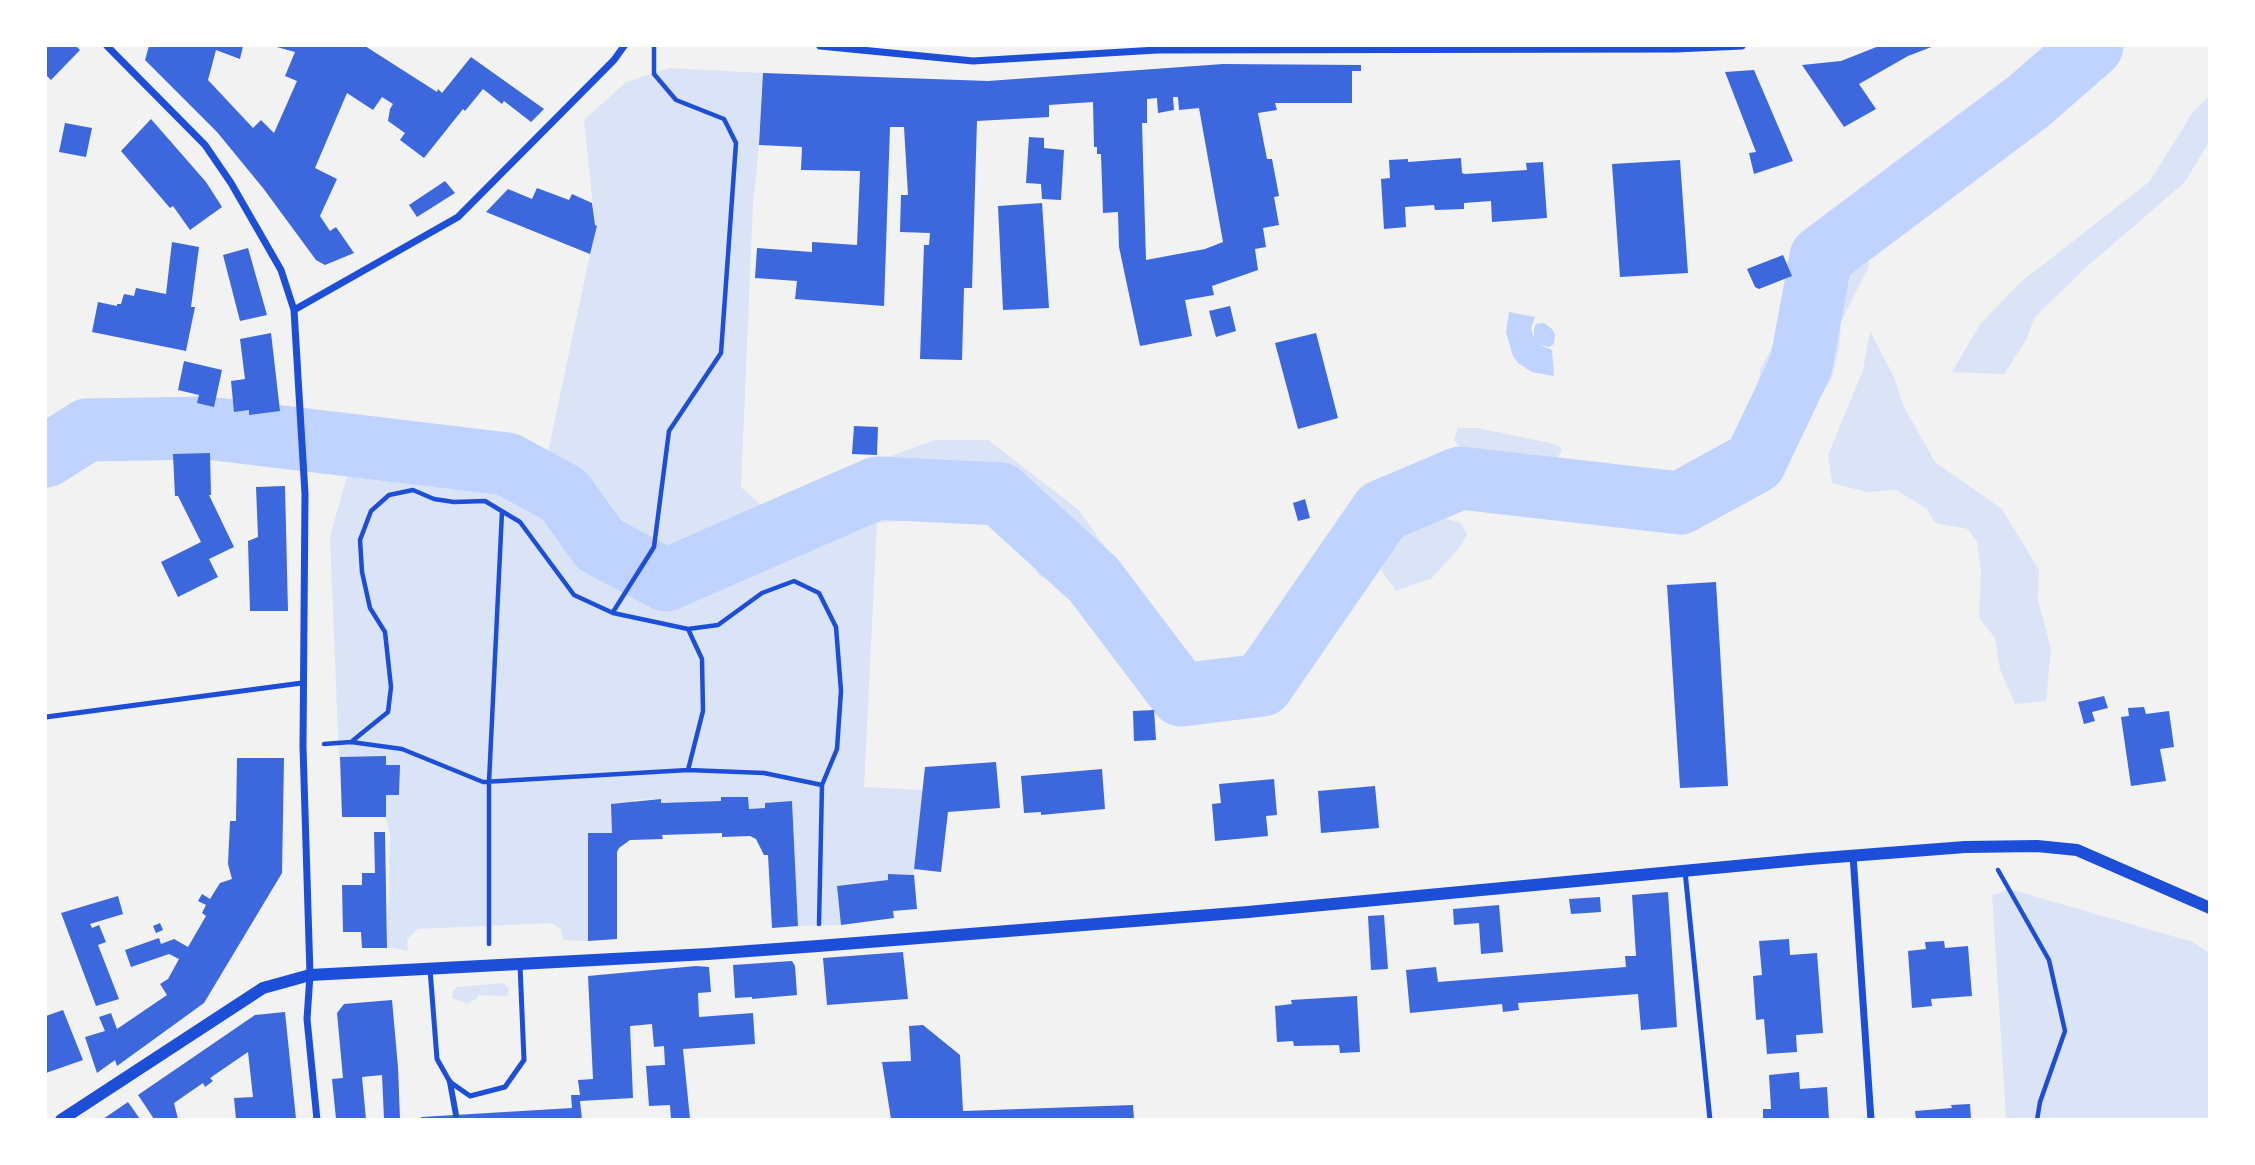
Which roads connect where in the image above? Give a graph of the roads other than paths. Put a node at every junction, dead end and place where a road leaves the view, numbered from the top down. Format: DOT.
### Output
graph roads {
  1 [pos="107,46"];
  2 [pos="624,46"];
  3 [pos="820,46"];
  4 [pos="1742,46"];
  5 [pos="1156,48"];
  6 [pos="294,310"];
  7 [pos="302,683"];
  8 [pos="46,717"];
  9 [pos="1853,855"];
  10 [pos="1685,871"];
  11 [pos="2210,908"];
  12 [pos="520,965"];
  13 [pos="430,969"];
  14 [pos="310,975"];
  15 [pos="450,1082"];
  16 [pos="456,1115"];
  17 [pos="61,1119"];
  18 [pos="317,1119"];
  19 [pos="1710,1119"];
  20 [pos="1871,1119"];
  1 -- 6 [label="street"];
  2 -- 6 [label="street"];
  3 -- 5 [label="street"];
  4 -- 5 [label="street"];
  6 -- 7 [label="street"];
  7 -- 8 [label="lane"];
  7 -- 14 [label="street"];
  9 -- 10 [label="street"];
  9 -- 11 [label="street"];
  9 -- 20 [label="street"];
  10 -- 12 [label="street"];
  10 -- 19 [label="lane"];
  12 -- 13 [label="street"];
  12 -- 15 [label="lane"];
  13 -- 14 [label="street"];
  13 -- 15 [label="lane"];
  14 -- 17 [label="street"];
  14 -- 18 [label="street"];
  15 -- 16 [label="street"];
}
